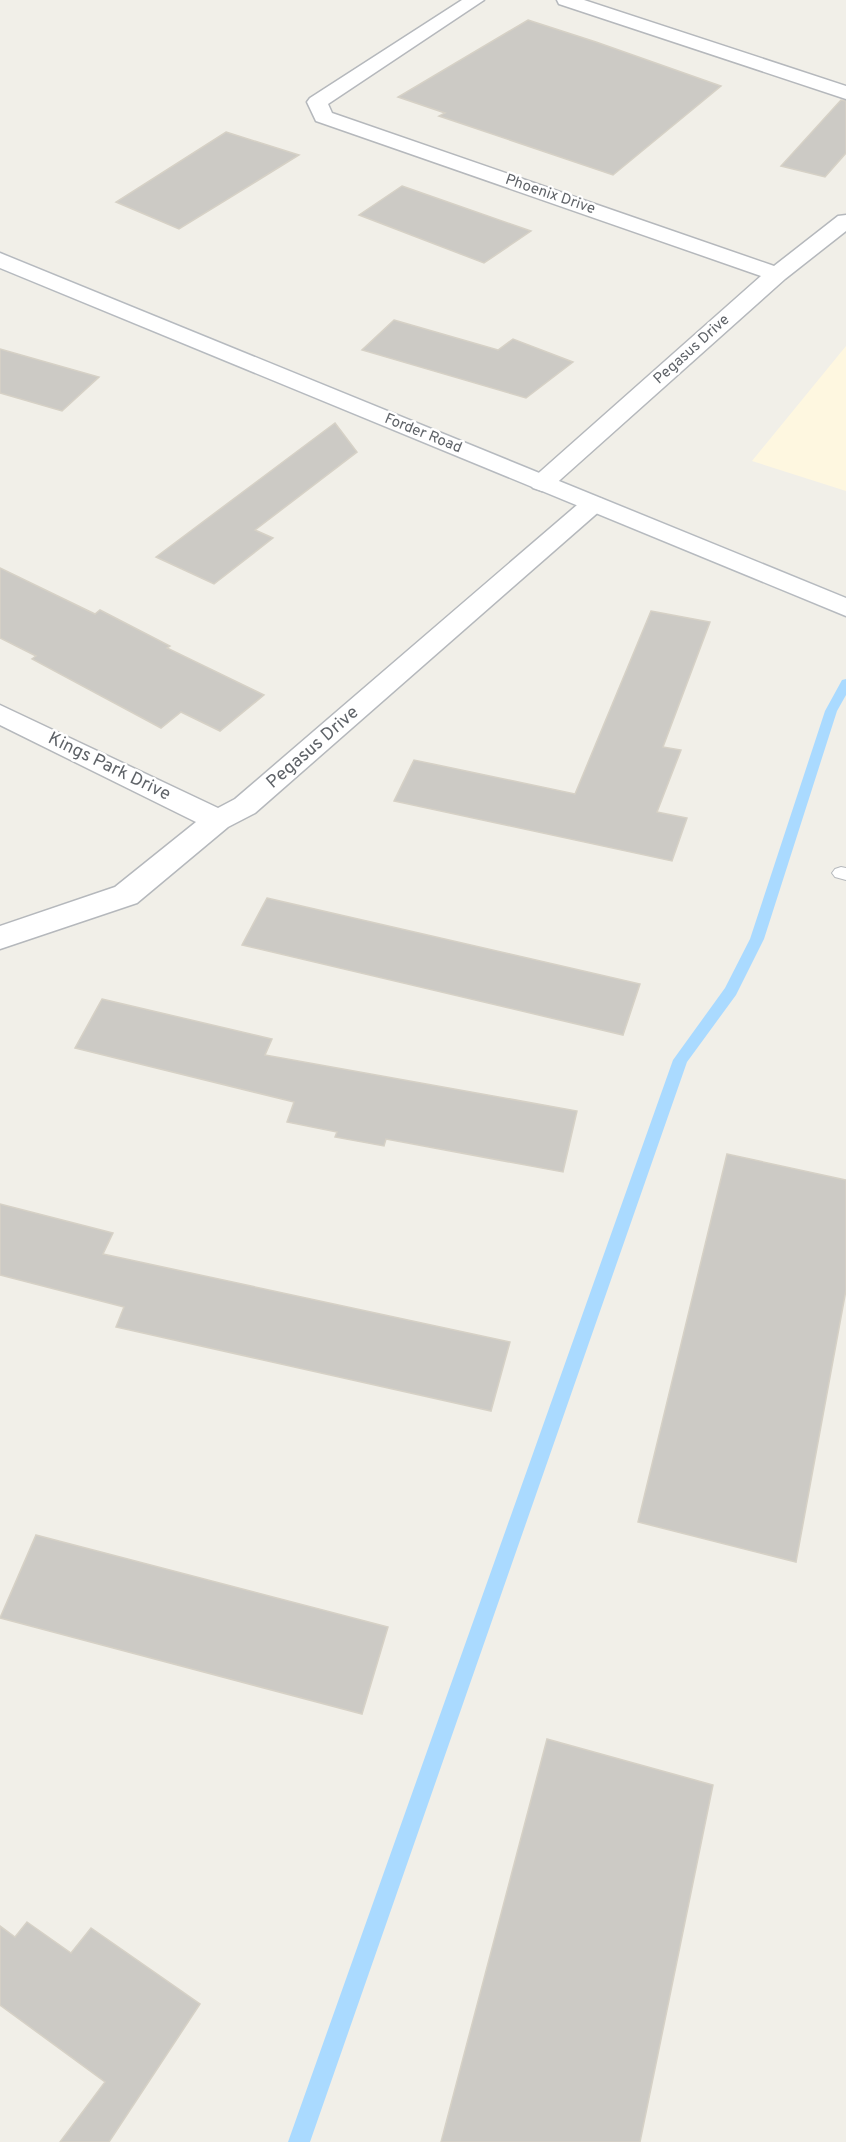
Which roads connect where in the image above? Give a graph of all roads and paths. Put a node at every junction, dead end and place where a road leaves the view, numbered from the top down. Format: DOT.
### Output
graph roads {
  1 [pos="474,0"];
  2 [pos="566,0"];
  3 [pos="846,93"];
  4 [pos="846,221"];
  5 [pos="0,260"];
  6 [pos="777,274"];
  7 [pos="542,483"];
  8 [pos="593,504"];
  9 [pos="846,608"];
  10 [pos="0,714"];
  11 [pos="218,820"];
  12 [pos="0,938"];
  1 -- 6 [label="street, Phoenix Drive"];
  2 -- 3 [label="street"];
  4 -- 6 [label="street, Pegasus Drive"];
  5 -- 7 [label="street, Forder Road"];
  6 -- 7 [label="street, Pegasus Drive"];
  7 -- 8 [label="street, Forder Road"];
  8 -- 9 [label="street, Forder Road"];
  8 -- 11 [label="street, Pegasus Drive"];
  10 -- 11 [label="street, Kings Park Drive"];
  11 -- 12 [label="street, Pegasus Drive"];
}
